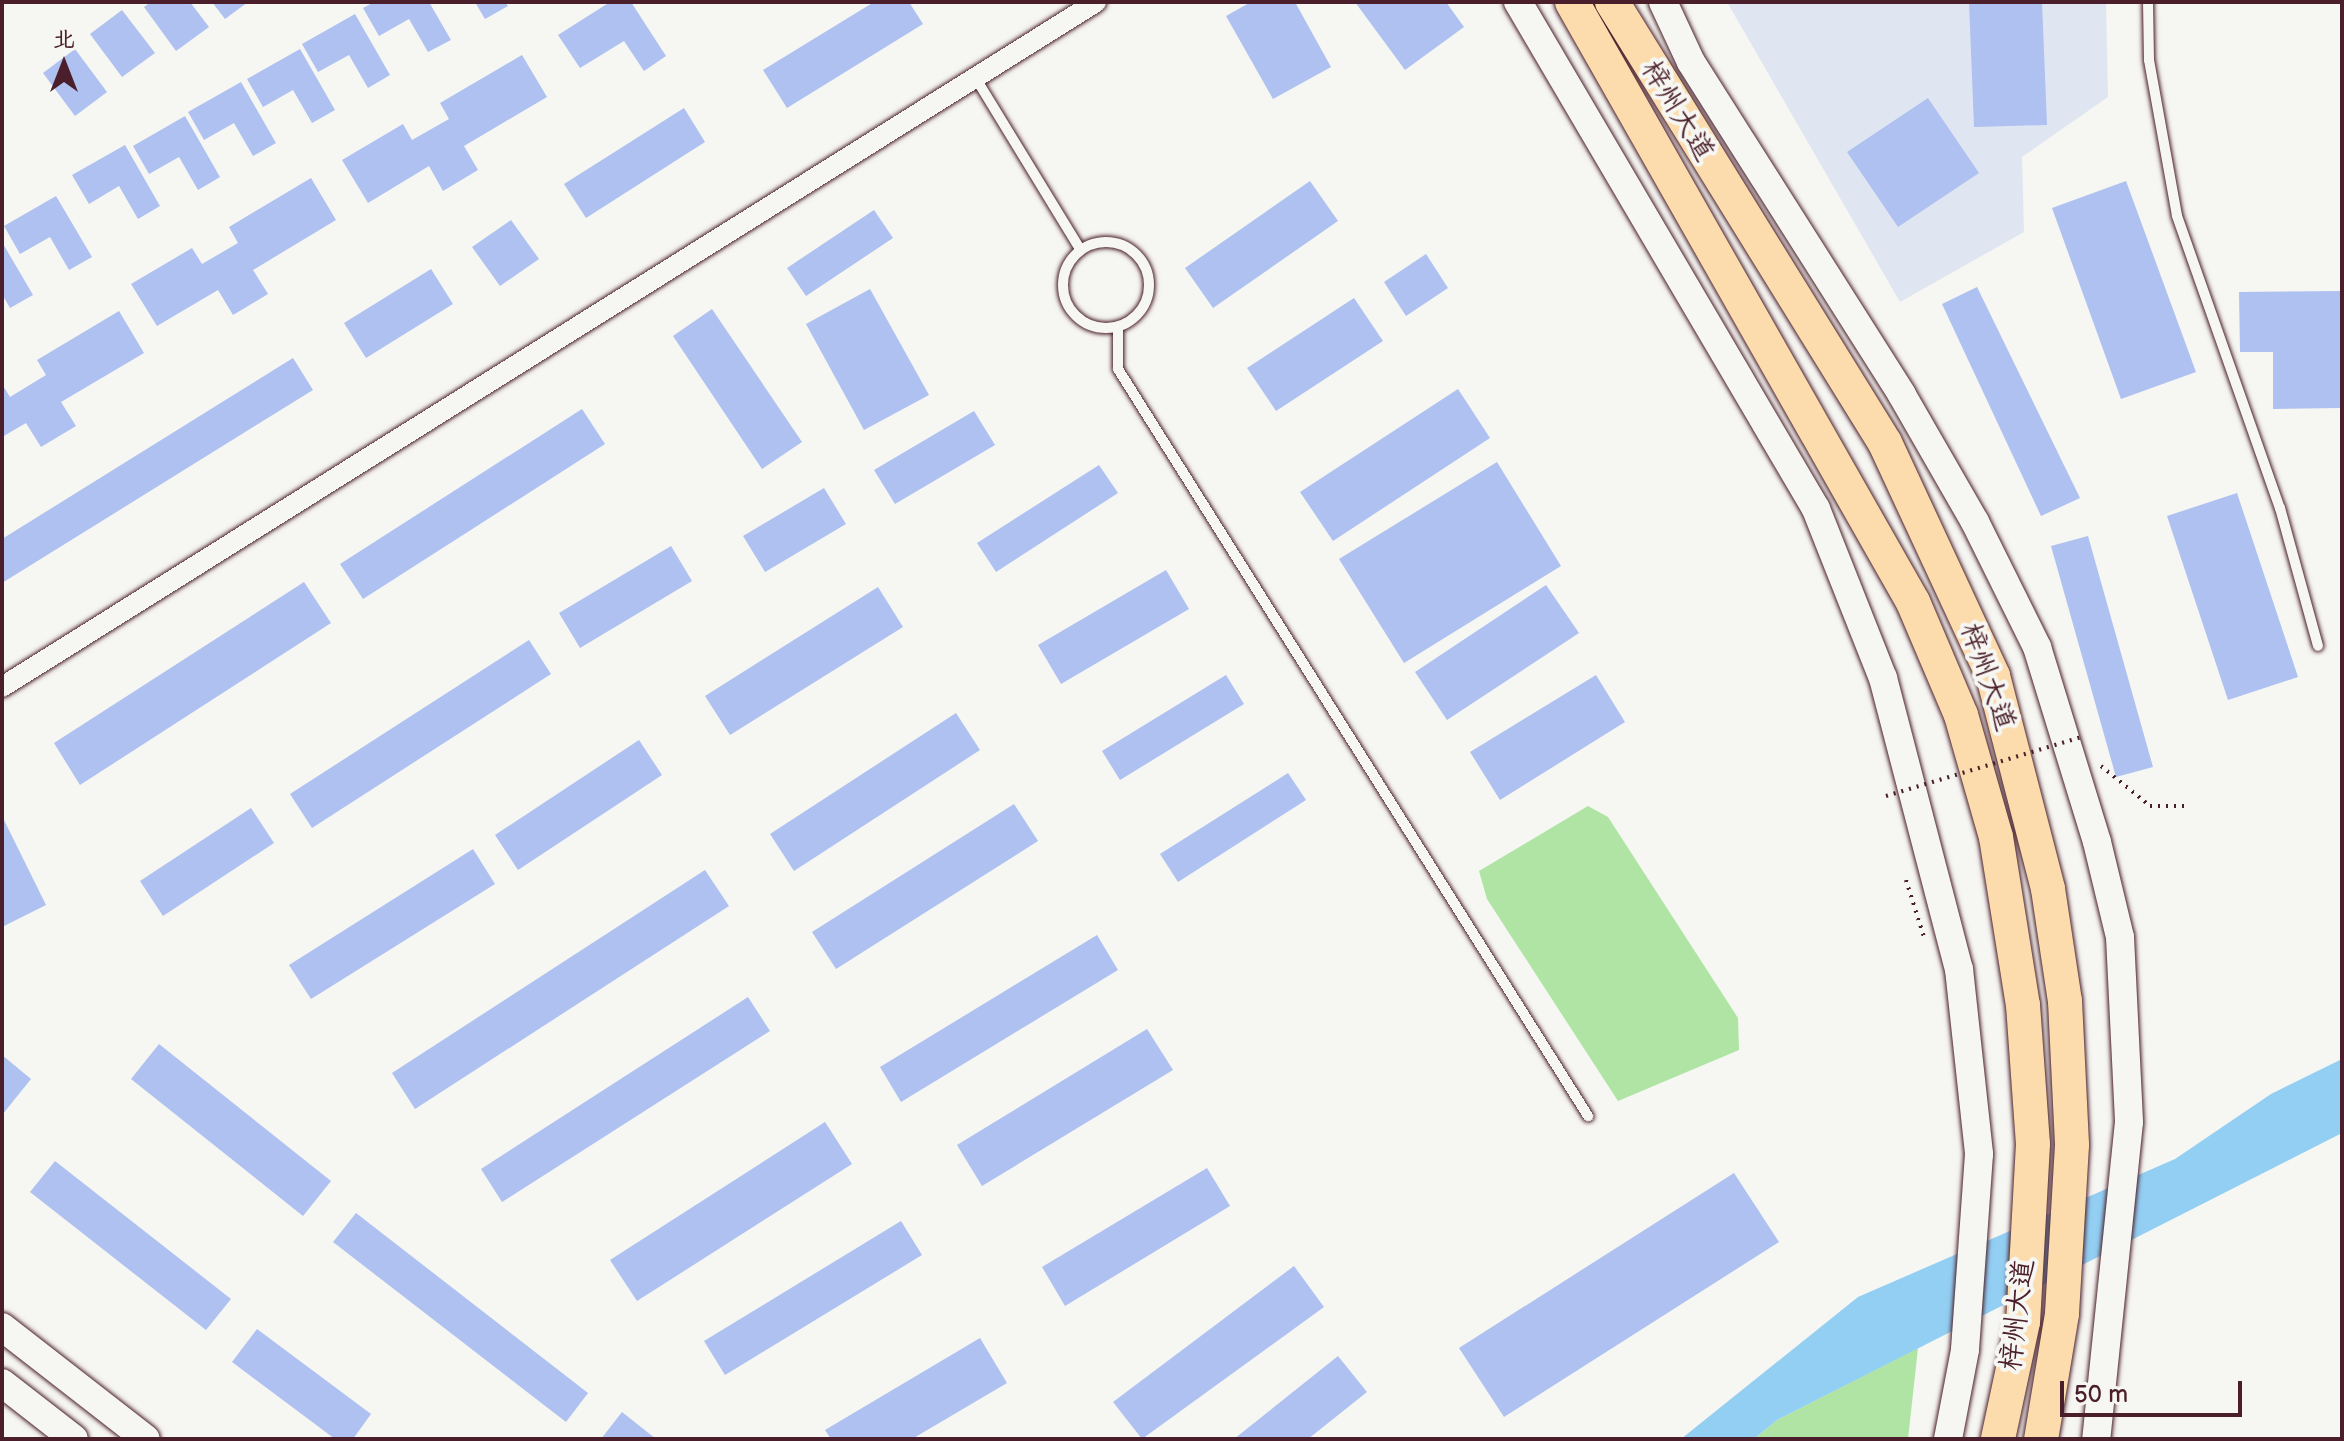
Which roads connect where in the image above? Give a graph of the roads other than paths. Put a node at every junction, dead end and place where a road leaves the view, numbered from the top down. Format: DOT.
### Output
graph roads {
  1 [pos="1096,2"];
  2 [pos="1518,2"];
  3 [pos="1572,2"];
  4 [pos="1612,2"];
  5 [pos="1663,2"];
  6 [pos="2148,2"];
  7 [pos="975,77"];
  8 [pos="1080,249"];
  9 [pos="1118,328"];
  10 [pos="2318,646"];
  11 [pos="2,687"];
  12 [pos="1588,1116"];
  13 [pos="2,1327"];
  14 [pos="2,1383"];
  15 [pos="74,1439"];
  16 [pos="146,1439"];
  17 [pos="1948,1439"];
  18 [pos="1998,1439"];
  19 [pos="2041,1439"];
  20 [pos="2096,1439"];
  1 -- 7 [label="street"];
  2 -- 17 [label="main road"];
  3 -- 18 [label="highway, 梓州大道"];
  4 -- 19 [label="highway, 梓州大道"];
  5 -- 20 [label="main road"];
  6 -- 10 [label="lane"];
  7 -- 8 [label="lane"];
  7 -- 11 [label="street"];
  8 -- 9 [label="lane"];
  8 -- 9 [label="lane"];
  9 -- 12 [label="lane"];
  13 -- 16 [label="main road"];
  14 -- 15 [label="main road"];
}
